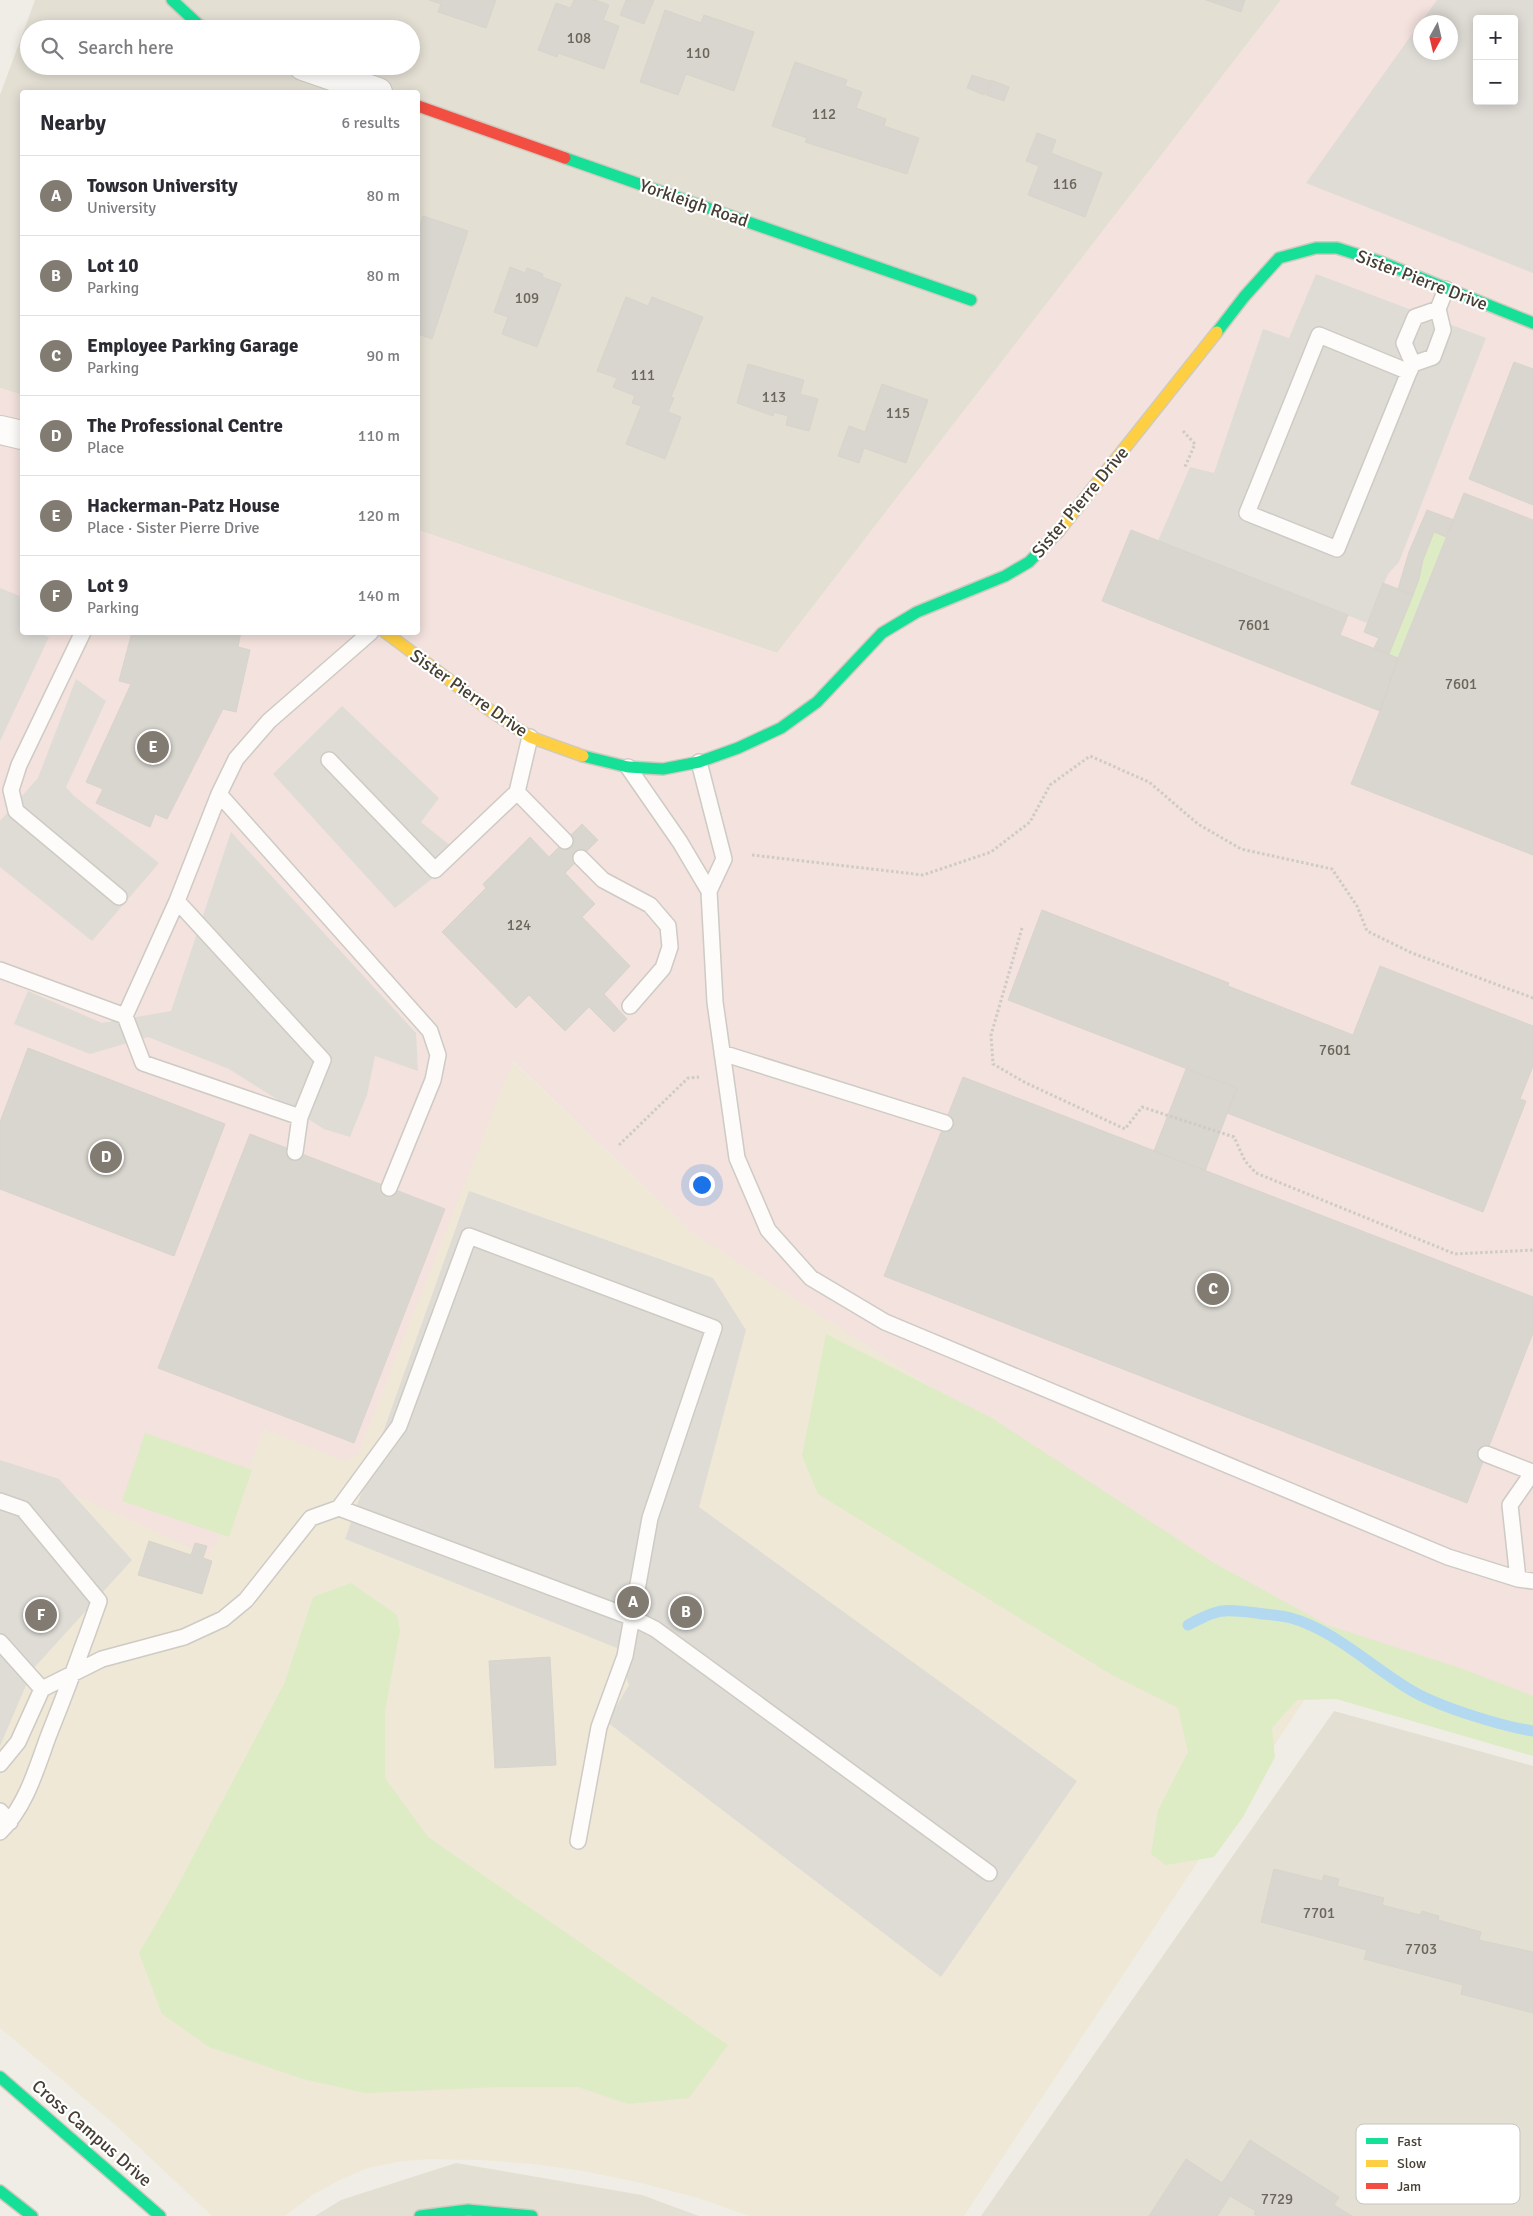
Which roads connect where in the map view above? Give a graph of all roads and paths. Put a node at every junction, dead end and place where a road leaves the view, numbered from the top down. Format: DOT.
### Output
graph roads {
  1 [pos="172,0"];
  2 [pos="194,20"];
  3 [pos="329,75"];
  4 [pos="372,90"];
  5 [pos="420,107"];
  6 [pos="1446,289"];
  7 [pos="971,300"];
  8 [pos="1438,309"];
  9 [pos="1533,323"];
  10 [pos="1411,368"];
  11 [pos="1177,426"];
  12 [pos="0,430"];
  13 [pos="20,435"];
  14 [pos="1184,469"];
  15 [pos="82,635"];
  16 [pos="368,635"];
  17 [pos="388,635"];
  18 [pos="530,737"];
  19 [pos="329,760"];
  20 [pos="699,762"];
  21 [pos="628,767"];
  22 [pos="517,792"];
  23 [pos="219,794"];
  24 [pos="565,841"];
  25 [pos="752,854"];
  26 [pos="581,858"];
  27 [pos="709,892"];
  28 [pos="119,897"];
  29 [pos="177,901"];
  30 [pos="1022,928"];
  31 [pos="0,970"];
  32 [pos="1533,998"];
  33 [pos="630,1006"];
  34 [pos="125,1016"];
  35 [pos="722,1053"];
  36 [pos="725,1075"];
  37 [pos="300,1117"];
  38 [pos="945,1123"];
  39 [pos="619,1145"];
  40 [pos="295,1152"];
  41 [pos="389,1188"];
  42 [pos="1533,1250"];
  43 [pos="1486,1454"];
  44 [pos="1533,1472"];
  45 [pos="0,1501"];
  46 [pos="339,1508"];
  47 [pos="1526,1580"];
  48 [pos="633,1618"];
  49 [pos="0,1642"];
  50 [pos="74,1672"];
  51 [pos="42,1689"];
  52 [pos="0,1764"];
  53 [pos="3,1821"];
  54 [pos="578,1841"];
  55 [pos="989,1873"];
  56 [pos="0,2077"];
  57 [pos="0,2191"];
  58 [pos="32,2216"];
  59 [pos="160,2216"];
  60 [pos="420,2216"];
  61 [pos="532,2216"];
  1 -- 2 [label="street"];
  3 -- 4 [label="street"];
  5 -- 7 [label="street, Yorkleigh Road"];
  6 -- 8 [label="lane"];
  6 -- 9 [label="street, Sister Pierre Drive"];
  6 -- 20 [label="street, Sister Pierre Drive"];
  8 -- 10 [label="lane"];
  8 -- 10 [label="lane"];
  10 -- 10 [label="lane"];
  11 -- 14 [label="path"];
  12 -- 13 [label="street"];
  15 -- 28 [label="lane"];
  16 -- 23 [label="lane"];
  17 -- 18 [label="street, Sister Pierre Drive"];
  18 -- 21 [label="street, Sister Pierre Drive"];
  18 -- 22 [label="lane"];
  19 -- 22 [label="lane"];
  20 -- 21 [label="street, Sister Pierre Drive"];
  20 -- 27 [label="lane"];
  21 -- 27 [label="lane"];
  22 -- 24 [label="lane"];
  23 -- 29 [label="lane"];
  23 -- 41 [label="lane"];
  25 -- 32 [label="path"];
  26 -- 33 [label="lane"];
  27 -- 35 [label="lane"];
  29 -- 34 [label="lane"];
  29 -- 37 [label="lane"];
  30 -- 42 [label="path"];
  31 -- 34 [label="lane"];
  34 -- 37 [label="lane"];
  35 -- 36 [label="lane"];
  35 -- 38 [label="lane"];
  36 -- 39 [label="path"];
  36 -- 47 [label="lane"];
  37 -- 40 [label="lane"];
  43 -- 44 [label="lane"];
  44 -- 47 [label="lane"];
  45 -- 50 [label="lane"];
  46 -- 48 [label="lane"];
  46 -- 48 [label="lane"];
  46 -- 50 [label="lane"];
  48 -- 54 [label="lane"];
  48 -- 55 [label="lane"];
  49 -- 51 [label="lane"];
  50 -- 51 [label="lane"];
  50 -- 53 [label="lane"];
  51 -- 52 [label="lane"];
  56 -- 59 [label="street, Cross Campus Drive"];
  57 -- 58 [label="street"];
  60 -- 61 [label="street"];
}
